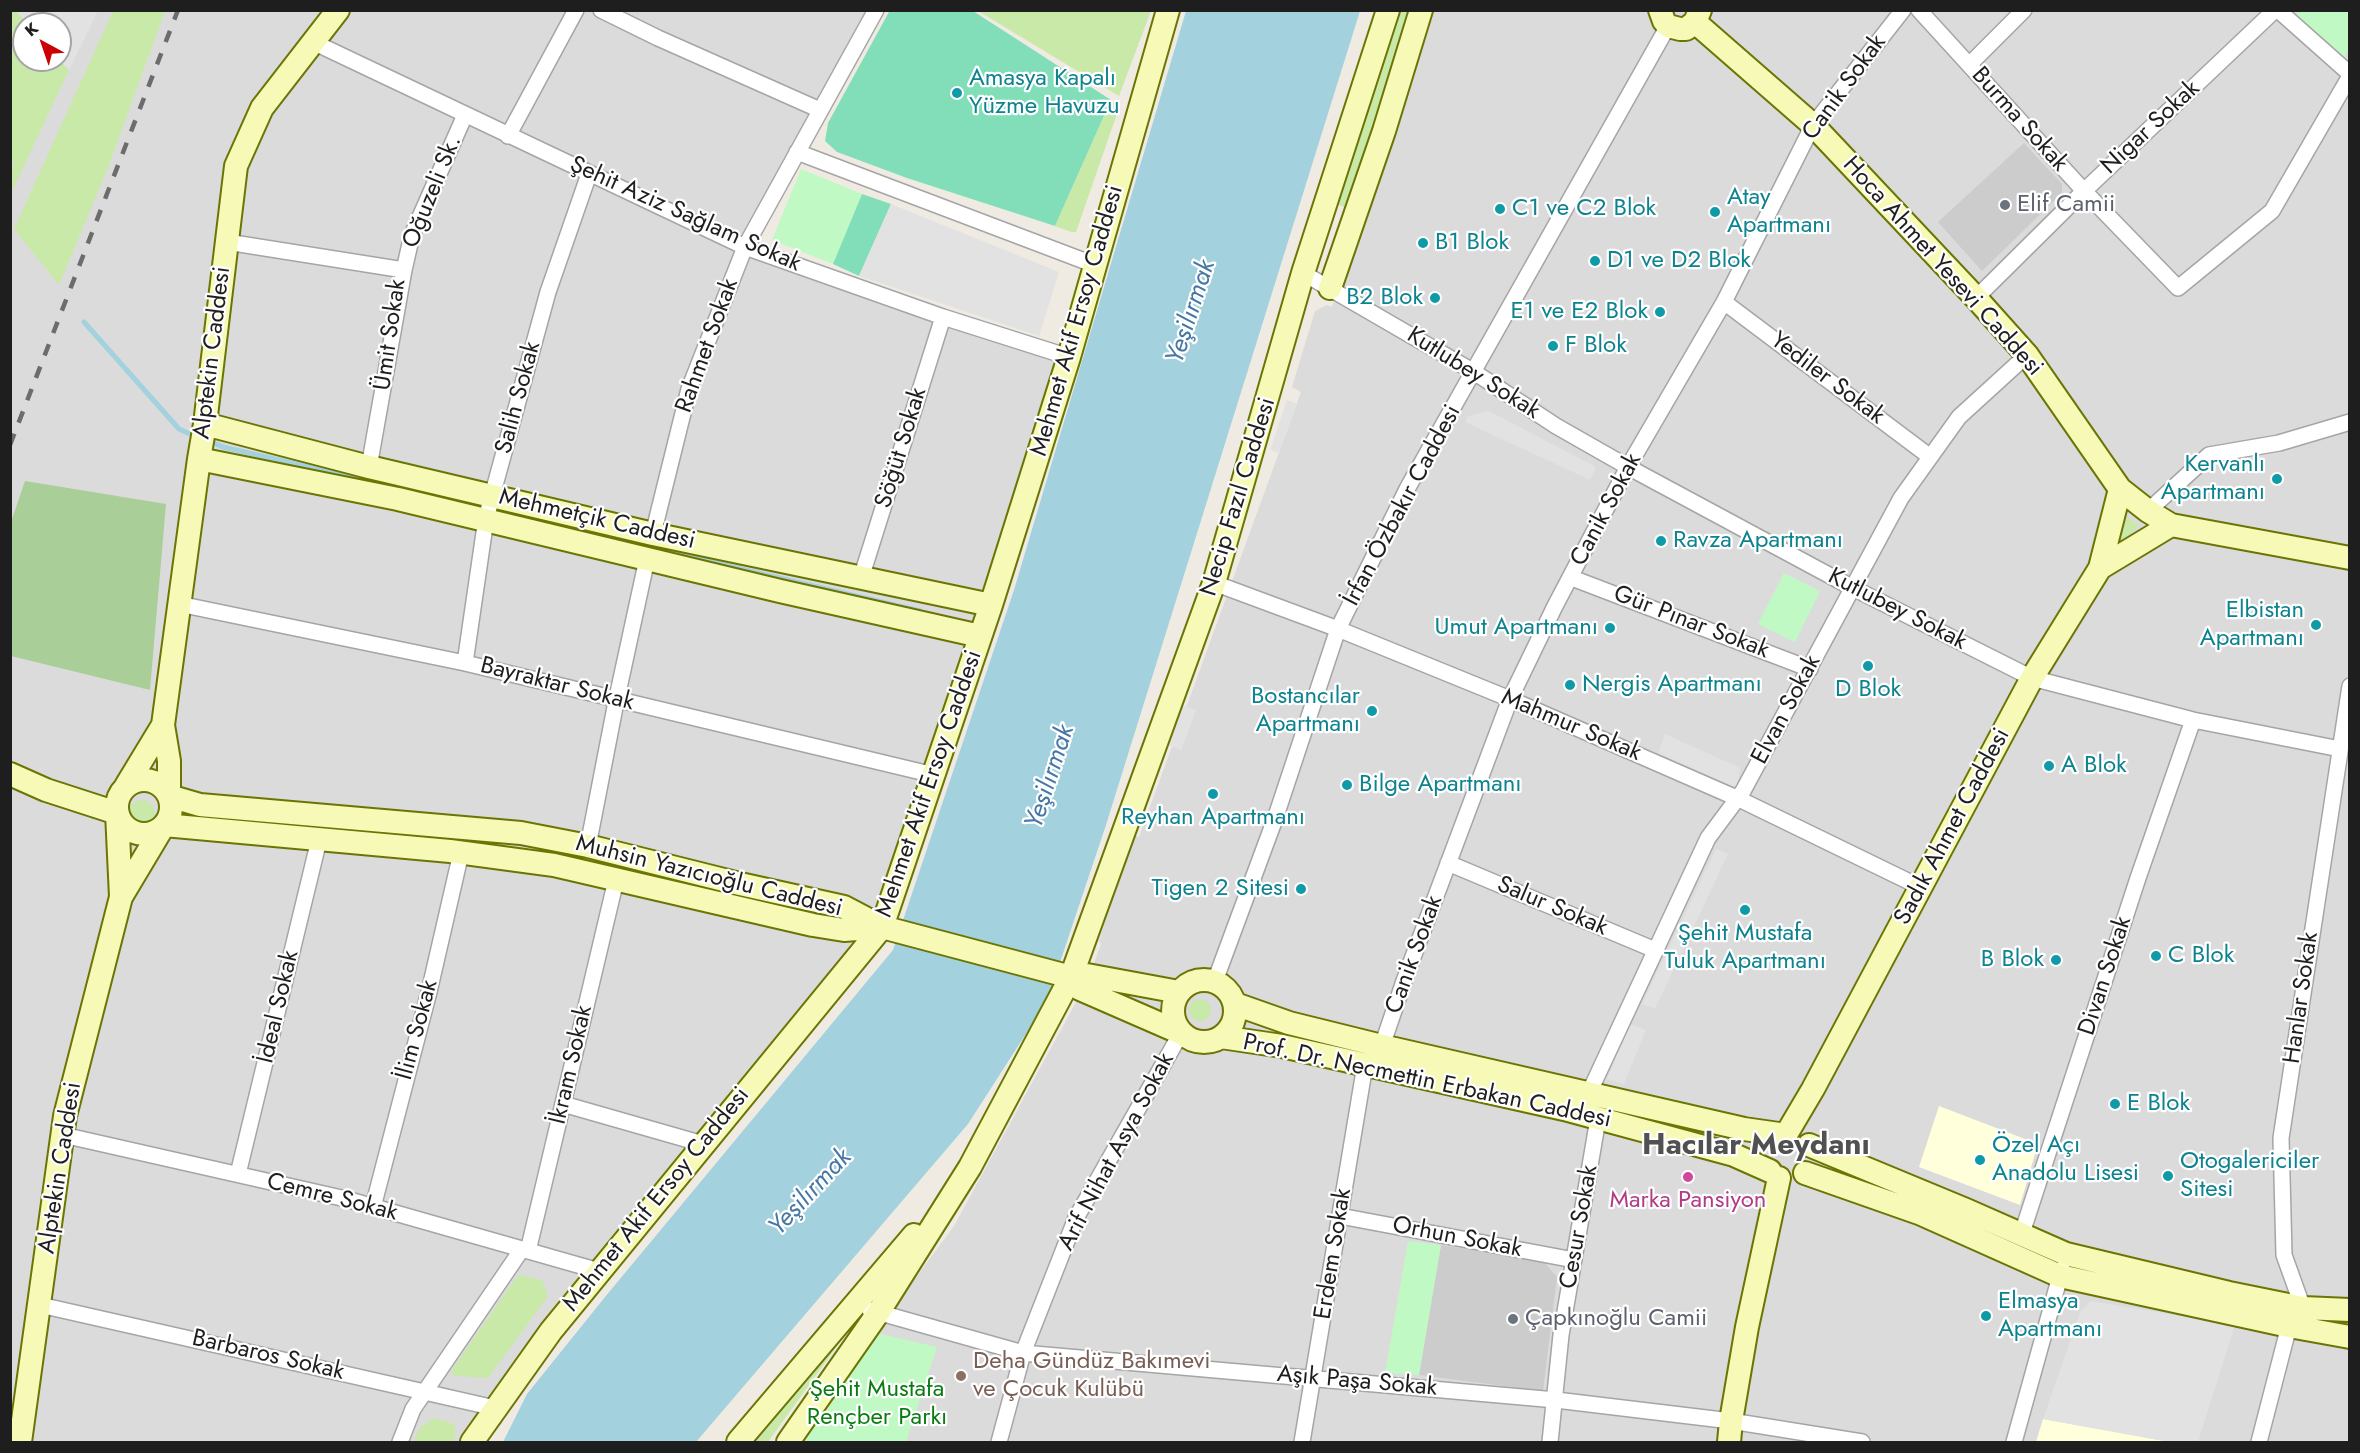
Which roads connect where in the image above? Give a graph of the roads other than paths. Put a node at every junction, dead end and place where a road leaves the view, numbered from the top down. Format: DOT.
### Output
graph roads {
  1 [pos="338,10"];
  2 [pos="576,10"];
  3 [pos="601,10"];
  4 [pos="876,10"];
  5 [pos="1168,10"];
  6 [pos="1388,10"];
  7 [pos="1421,10"];
  8 [pos="1904,10"];
  9 [pos="1919,10"];
  10 [pos="2024,10"];
  11 [pos="2277,10"];
  12 [pos="1698,16"];
  13 [pos="1664,18"];
  14 [pos="313,42"];
  15 [pos="1969,65"];
  16 [pos="2349,75"];
  17 [pos="819,110"];
  18 [pos="465,115"];
  19 [pos="1813,125"];
  20 [pos="508,136"];
  21 [pos="797,152"];
  22 [pos="589,174"];
  23 [pos="2084,191"];
  24 [pos="227,242"];
  25 [pos="745,247"];
  26 [pos="1095,265"];
  27 [pos="404,270"];
  28 [pos="1303,273"];
  29 [pos="1329,288"];
  30 [pos="1976,298"];
  31 [pos="1724,302"];
  32 [pos="943,317"];
  33 [pos="2027,355"];
  34 [pos="1069,357"];
  35 [pos="1474,372"];
  36 [pos="2349,422"];
  37 [pos="206,424"];
  38 [pos="1929,456"];
  39 [pos="199,459"];
  40 [pos="369,467"];
  41 [pos="1628,467"];
  42 [pos="2120,489"];
  43 [pos="492,496"];
  44 [pos="2148,511"];
  45 [pos="486,519"];
  46 [pos="2171,525"];
  47 [pos="653,534"];
  48 [pos="2349,558"];
  49 [pos="647,559"];
  50 [pos="2100,568"];
  51 [pos="861,578"];
  52 [pos="1572,578"];
  53 [pos="1215,583"];
  54 [pos="1851,587"];
  55 [pos="179,604"];
  56 [pos="992,605"];
  57 [pos="1338,629"];
  58 [pos="980,636"];
  59 [pos="465,663"];
  60 [pos="1810,669"];
  61 [pos="2032,678"];
  62 [pos="2349,686"];
  63 [pos="616,699"];
  64 [pos="1510,699"];
  65 [pos="2193,720"];
  66 [pos="163,725"];
  67 [pos="2340,749"];
  68 [pos="10,774"];
  69 [pos="933,776"];
  70 [pos="126,786"];
  71 [pos="169,796"];
  72 [pos="1739,799"];
  73 [pos="117,813"];
  74 [pos="164,825"];
  75 [pos="319,840"];
  76 [pos="588,846"];
  77 [pos="462,853"];
  78 [pos="1448,862"];
  79 [pos="616,880"];
  80 [pos="1920,887"];
  81 [pos="121,897"];
  82 [pos="889,929"];
  83 [pos="1655,951"];
  84 [pos="1064,975"];
  85 [pos="1215,981"];
  86 [pos="1179,992"];
  87 [pos="1235,1004"];
  88 [pos="1181,1034"];
  89 [pos="1221,1037"];
  90 [pos="1382,1046"];
  91 [pos="1365,1065"];
  92 [pos="1588,1094"];
  93 [pos="563,1104"];
  94 [pos="1598,1119"];
  95 [pos="63,1135"];
  96 [pos="1796,1138"];
  97 [pos="703,1144"];
  98 [pos="970,1167"];
  99 [pos="1805,1173"];
  100 [pos="238,1174"];
  101 [pos="1774,1175"];
  102 [pos="373,1207"];
  103 [pos="1340,1216"];
  104 [pos="2022,1233"];
  105 [pos="525,1250"];
  106 [pos="2066,1254"];
  107 [pos="1574,1260"];
  108 [pos="599,1271"];
  109 [pos="2060,1276"];
  110 [pos="857,1303"];
  111 [pos="40,1305"];
  112 [pos="2303,1308"];
  113 [pos="2349,1310"];
  114 [pos="878,1313"];
  115 [pos="2289,1326"];
  116 [pos="2349,1337"];
  117 [pos="1023,1353"];
  118 [pos="1314,1378"];
  119 [pos="425,1392"];
  120 [pos="1556,1400"];
  121 [pos="495,1408"];
  122 [pos="1730,1432"];
  123 [pos="20,1443"];
  124 [pos="400,1443"];
  125 [pos="472,1443"];
  126 [pos="738,1443"];
  127 [pos="788,1443"];
  128 [pos="999,1443"];
  129 [pos="1302,1443"];
  130 [pos="1550,1443"];
  131 [pos="1862,1443"];
  132 [pos="2014,1443"];
  133 [pos="2259,1443"];
  1 -- 14 [label="main road, Alptekin Caddesi"];
  2 -- 20 [label="street"];
  3 -- 17 [label="street"];
  4 -- 17 [label="street, Rahmet Sokak"];
  5 -- 26 [label="main road, Mehmet Akif Ersoy Caddesi"];
  6 -- 28 [label="main road, Necip Fazıl Caddesi"];
  7 -- 29 [label="main road"];
  8 -- 19 [label="street, Canik Sokak"];
  9 -- 15 [label="street, Burma Sokak"];
  10 -- 15 [label="street"];
  11 -- 16 [label="street"];
  11 -- 23 [label="street, Nigar Sokak"];
  12 -- 13 [label="main road"];
  12 -- 19 [label="main road, Hoca Ahmet Yesevi Caddesi"];
  13 -- 35 [label="street, İrfan Özbakır Caddesi"];
  14 -- 18 [label="street, Şehit Aziz Sağlam Sokak"];
  14 -- 24 [label="main road, Alptekin Caddesi"];
  15 -- 23 [label="street, Burma Sokak"];
  16 -- 23 [label="street, Burma Sokak"];
  17 -- 21 [label="street, Rahmet Sokak"];
  18 -- 20 [label="street, Şehit Aziz Sağlam Sokak"];
  18 -- 27 [label="street, Oğuzeli Sk."];
  19 -- 30 [label="main road, Hoca Ahmet Yesevi Caddesi"];
  19 -- 31 [label="street, Canik Sokak"];
  20 -- 22 [label="street, Şehit Aziz Sağlam Sokak"];
  21 -- 25 [label="street, Rahmet Sokak"];
  21 -- 26 [label="street"];
  22 -- 25 [label="street, Şehit Aziz Sağlam Sokak"];
  22 -- 43 [label="street, Salih Sokak"];
  23 -- 30 [label="street, Nigar Sokak"];
  24 -- 27 [label="street, Ümit Sokak"];
  24 -- 37 [label="main road, Alptekin Caddesi"];
  25 -- 32 [label="street, Şehit Aziz Sağlam Sokak"];
  25 -- 47 [label="street, Rahmet Sokak"];
  26 -- 34 [label="main road, Mehmet Akif Ersoy Caddesi"];
  27 -- 40 [label="street, Ümit Sokak"];
  28 -- 29 [label="street, Kutlubey Sokak"];
  28 -- 53 [label="main road, Necip Fazıl Caddesi"];
  29 -- 35 [label="street, Kutlubey Sokak"];
  30 -- 33 [label="main road, Hoca Ahmet Yesevi Caddesi"];
  31 -- 38 [label="street, Yediler Sokak"];
  31 -- 41 [label="street, Canik Sokak"];
  32 -- 34 [label="street, Şehit Aziz Sağlam Sokak"];
  32 -- 51 [label="street, Söğüt Sokak"];
  33 -- 38 [label="street, Elvan Sokak"];
  33 -- 42 [label="main road, Hoca Ahmet Yesevi Caddesi"];
  34 -- 56 [label="main road, Mehmet Akif Ersoy Caddesi"];
  35 -- 41 [label="street, Kutlubey Sokak"];
  35 -- 57 [label="street, İrfan Özbakır Caddesi"];
  36 -- 44 [label="street"];
  37 -- 39 [label="main road, Alptekin Caddesi"];
  37 -- 40 [label="main road, Mehmetçik Caddesi"];
  38 -- 54 [label="street, Elvan Sokak"];
  39 -- 45 [label="main road, Mehmetçik Caddesi"];
  39 -- 55 [label="main road, Alptekin Caddesi"];
  40 -- 43 [label="main road, Mehmetçik Caddesi"];
  41 -- 52 [label="street, Canik Sokak"];
  41 -- 54 [label="street, Kutlubey Sokak"];
  42 -- 44 [label="main road, Hoca Ahmet Yesevi Caddesi"];
  42 -- 50 [label="main road, Sadık Ahmet Caddesi"];
  43 -- 45 [label="street, Salih Sokak"];
  43 -- 47 [label="main road, Mehmetçik Caddesi"];
  44 -- 46 [label="main road, Hoca Ahmet Yesevi Caddesi"];
  45 -- 49 [label="main road, Mehmetçik Caddesi"];
  45 -- 59 [label="street, Salih Sokak"];
  46 -- 48 [label="main road, Hoca Ahmet Yesevi Caddesi"];
  46 -- 50 [label="main road, Sadık Ahmet Caddesi"];
  47 -- 51 [label="main road, Mehmetçik Caddesi"];
  49 -- 58 [label="main road, Mehmetçik Caddesi"];
  49 -- 63 [label="street"];
  50 -- 61 [label="main road, Sadık Ahmet Caddesi"];
  51 -- 56 [label="main road, Mehmetçik Caddesi"];
  52 -- 60 [label="street, Gür Pınar Sokak"];
  52 -- 64 [label="street, Canik Sokak"];
  53 -- 57 [label="street, Mahmur Sokak"];
  53 -- 84 [label="main road, Necip Fazıl Caddesi"];
  54 -- 60 [label="street, Elvan Sokak"];
  54 -- 61 [label="street, Kutlubey Sokak"];
  55 -- 59 [label="street, Bayraktar Sokak"];
  55 -- 66 [label="main road, Alptekin Caddesi"];
  56 -- 58 [label="main road, Mehmet Akif Ersoy Caddesi"];
  57 -- 64 [label="street, Mahmur Sokak"];
  57 -- 85 [label="street, İrfan Özbakır Caddesi"];
  58 -- 69 [label="main road, Mehmet Akif Ersoy Caddesi"];
  59 -- 63 [label="street, Bayraktar Sokak"];
  60 -- 72 [label="street, Elvan Sokak"];
  61 -- 65 [label="street, Kutlubey Sokak"];
  61 -- 80 [label="main road, Sadık Ahmet Caddesi"];
  62 -- 67 [label="street, Hanlar Sokak"];
  63 -- 69 [label="street, Bayraktar Sokak"];
  63 -- 76 [label="street"];
  64 -- 72 [label="street, Mahmur Sokak"];
  64 -- 78 [label="street, Canik Sokak"];
  65 -- 67 [label="street, Kutlubey Sokak"];
  65 -- 104 [label="street, Divan Sokak"];
  66 -- 70 [label="main road"];
  66 -- 71 [label="main road"];
  67 -- 112 [label="street, Hanlar Sokak"];
  68 -- 73 [label="main road"];
  69 -- 82 [label="main road, Mehmet Akif Ersoy Caddesi"];
  70 -- 71 [label="main road"];
  70 -- 73 [label="main road"];
  71 -- 74 [label="main road"];
  71 -- 76 [label="main road, Muhsin Yazıcıoğlu Caddesi"];
  72 -- 80 [label="street, Mahmur Sokak"];
  72 -- 83 [label="street, Elvan Sokak"];
  73 -- 74 [label="main road"];
  73 -- 81 [label="main road"];
  74 -- 75 [label="main road, Muhsin Yazıcıoğlu Caddesi"];
  74 -- 81 [label="main road"];
  75 -- 77 [label="main road, Muhsin Yazıcıoğlu Caddesi"];
  75 -- 100 [label="street, İdeal Sokak"];
  76 -- 82 [label="main road, Muhsin Yazıcıoğlu Caddesi"];
  77 -- 79 [label="main road, Muhsin Yazıcıoğlu Caddesi"];
  77 -- 102 [label="street, İlim Sokak"];
  78 -- 83 [label="street, Salur Sokak"];
  78 -- 90 [label="street, Canik Sokak"];
  79 -- 82 [label="main road, Muhsin Yazıcıoğlu Caddesi"];
  79 -- 93 [label="street, İkram Sokak"];
  80 -- 96 [label="main road, Sadık Ahmet Caddesi"];
  81 -- 95 [label="main road, Alptekin Caddesi"];
  82 -- 84 [label="main road"];
  82 -- 97 [label="main road, Mehmet Akif Ersoy Caddesi"];
  83 -- 92 [label="street, Elvan Sokak"];
  84 -- 86 [label="main road"];
  84 -- 88 [label="main road"];
  84 -- 98 [label="main road, Necip Fazıl Caddesi"];
  85 -- 86 [label="main road"];
  85 -- 87 [label="main road"];
  86 -- 88 [label="main road"];
  87 -- 89 [label="main road"];
  87 -- 90 [label="main road, Prof. Dr. Necmettin Erbakan Caddesi"];
  88 -- 89 [label="main road"];
  88 -- 117 [label="street, Arif Nihat Asya Sokak"];
  89 -- 91 [label="main road, Prof. Dr. Necmettin Erbakan Caddesi"];
  90 -- 92 [label="main road, Prof. Dr. Necmettin Erbakan Caddesi"];
  91 -- 94 [label="main road, Prof. Dr. Necmettin Erbakan Caddesi"];
  91 -- 103 [label="street, Erdem Sokak"];
  92 -- 96 [label="main road, Prof. Dr. Necmettin Erbakan Caddesi"];
  93 -- 97 [label="street"];
  93 -- 105 [label="street, İkram Sokak"];
  94 -- 101 [label="main road, Prof. Dr. Necmettin Erbakan Caddesi"];
  94 -- 107 [label="street, Cesur Sokak"];
  95 -- 100 [label="street, Cemre Sokak"];
  95 -- 111 [label="main road, Alptekin Caddesi"];
  96 -- 99 [label="main road"];
  96 -- 101 [label="main road"];
  96 -- 104 [label="main road, Prof. Dr. Necmettin Erbakan Caddesi"];
  97 -- 108 [label="main road, Mehmet Akif Ersoy Caddesi"];
  98 -- 110 [label="main road"];
  98 -- 114 [label="main road"];
  99 -- 101 [label="main road"];
  99 -- 109 [label="main road"];
  100 -- 102 [label="street, Cemre Sokak"];
  101 -- 122 [label="main road"];
  102 -- 105 [label="street, Cemre Sokak"];
  103 -- 107 [label="street, Orhun Sokak"];
  103 -- 118 [label="street, Erdem Sokak"];
  104 -- 106 [label="main road, Prof. Dr. Necmettin Erbakan Caddesi"];
  105 -- 108 [label="street, Cemre Sokak"];
  105 -- 119 [label="street"];
  106 -- 109 [label="street"];
  106 -- 112 [label="main road, Prof. Dr. Necmettin Erbakan Caddesi"];
  107 -- 120 [label="street, Cesur Sokak"];
  108 -- 121 [label="main road, Mehmet Akif Ersoy Caddesi"];
  109 -- 115 [label="main road"];
  109 -- 132 [label="street"];
  110 -- 114 [label="street, Aşık Paşa Sokak"];
  110 -- 126 [label="main road"];
  111 -- 119 [label="street, Barbaros Sokak"];
  111 -- 123 [label="main road, Alptekin Caddesi"];
  112 -- 113 [label="main road, Prof. Dr. Necmettin Erbakan Caddesi"];
  112 -- 115 [label="street"];
  114 -- 117 [label="street, Aşık Paşa Sokak"];
  114 -- 127 [label="main road"];
  115 -- 116 [label="main road"];
  115 -- 133 [label="street"];
  117 -- 118 [label="street, Aşık Paşa Sokak"];
  117 -- 128 [label="street, Arif Nihat Asya Sokak"];
  118 -- 120 [label="street, Aşık Paşa Sokak"];
  118 -- 129 [label="street, Erdem Sokak"];
  119 -- 121 [label="street, Barbaros Sokak"];
  119 -- 124 [label="street"];
  120 -- 122 [label="street, Aşık Paşa Sokak"];
  120 -- 130 [label="street, Cesur Sokak"];
  121 -- 125 [label="main road, Mehmet Akif Ersoy Caddesi"];
  122 -- 131 [label="street, Aşık Paşa Sokak"];
}
